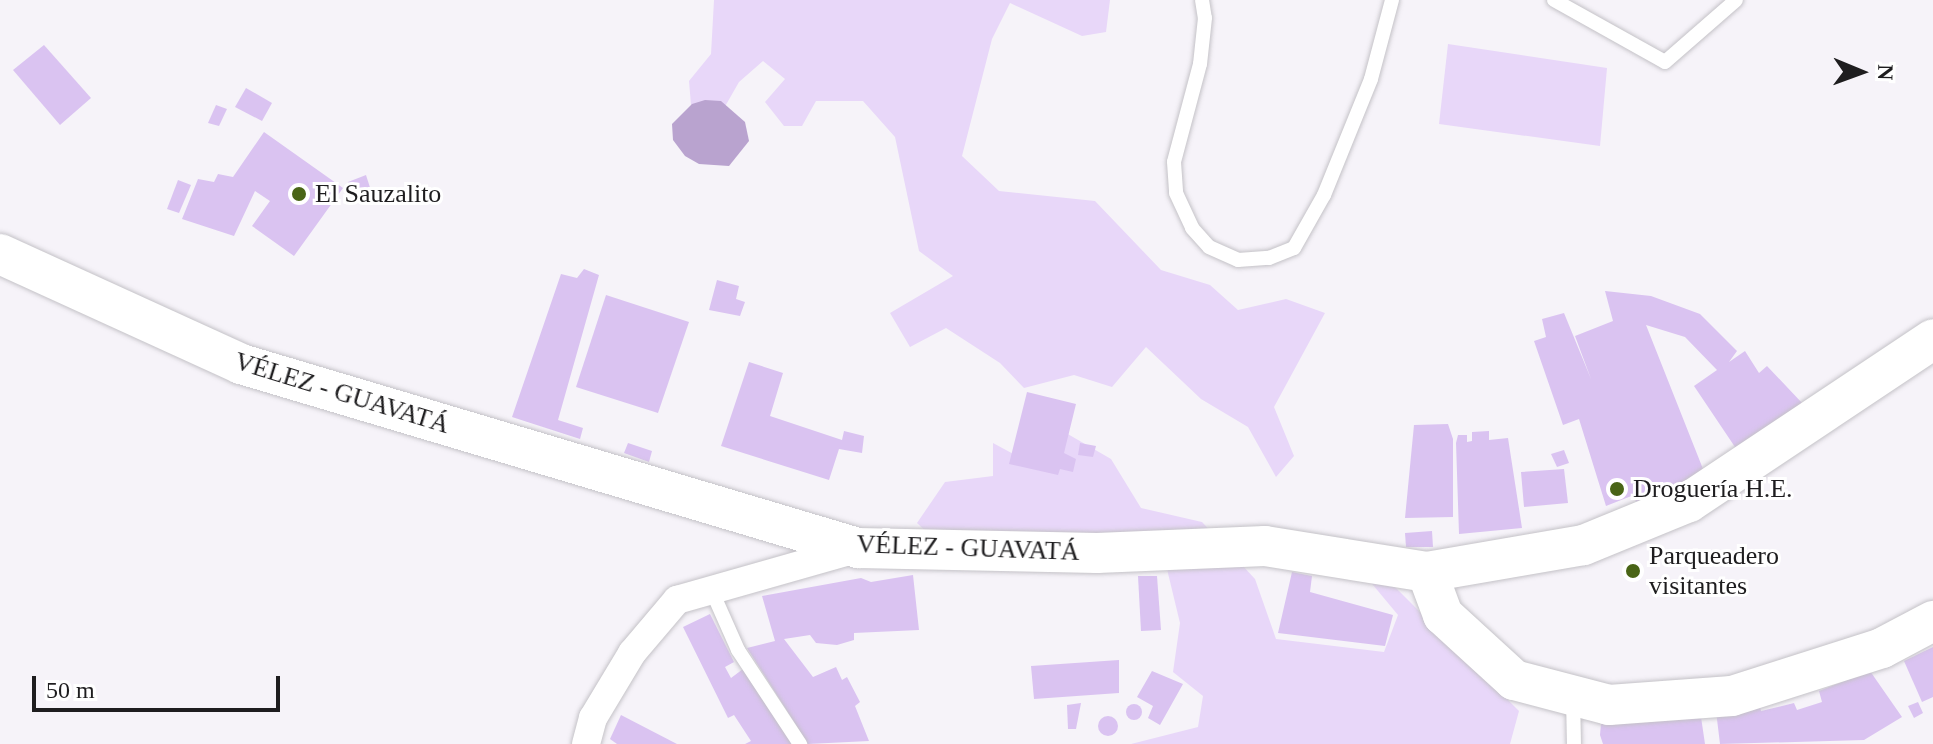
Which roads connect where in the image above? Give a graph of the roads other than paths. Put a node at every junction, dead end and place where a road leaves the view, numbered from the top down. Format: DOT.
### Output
graph roads {
  1 [pos="1202,0"];
  2 [pos="1392,0"];
  3 [pos="1554,0"];
  4 [pos="1736,0"];
  5 [pos="0,254"];
  6 [pos="1933,339"];
  7 [pos="858,548"];
  8 [pos="1427,572"];
  9 [pos="711,588"];
  10 [pos="1933,621"];
  11 [pos="1573,697"];
  12 [pos="586,744"];
  13 [pos="800,744"];
  14 [pos="1574,744"];
  1 -- 2 [label="lane"];
  3 -- 4 [label="lane"];
  5 -- 7 [label="street, VÉLEZ - GUAVATÁ"];
  6 -- 8 [label="street, VÉLEZ - GUAVATÁ"];
  7 -- 8 [label="street, VÉLEZ - GUAVATÁ"];
  7 -- 9 [label="street"];
  8 -- 11 [label="street"];
  9 -- 12 [label="street"];
  9 -- 13 [label="lane"];
  10 -- 11 [label="street"];
  11 -- 14 [label="lane"];
}
